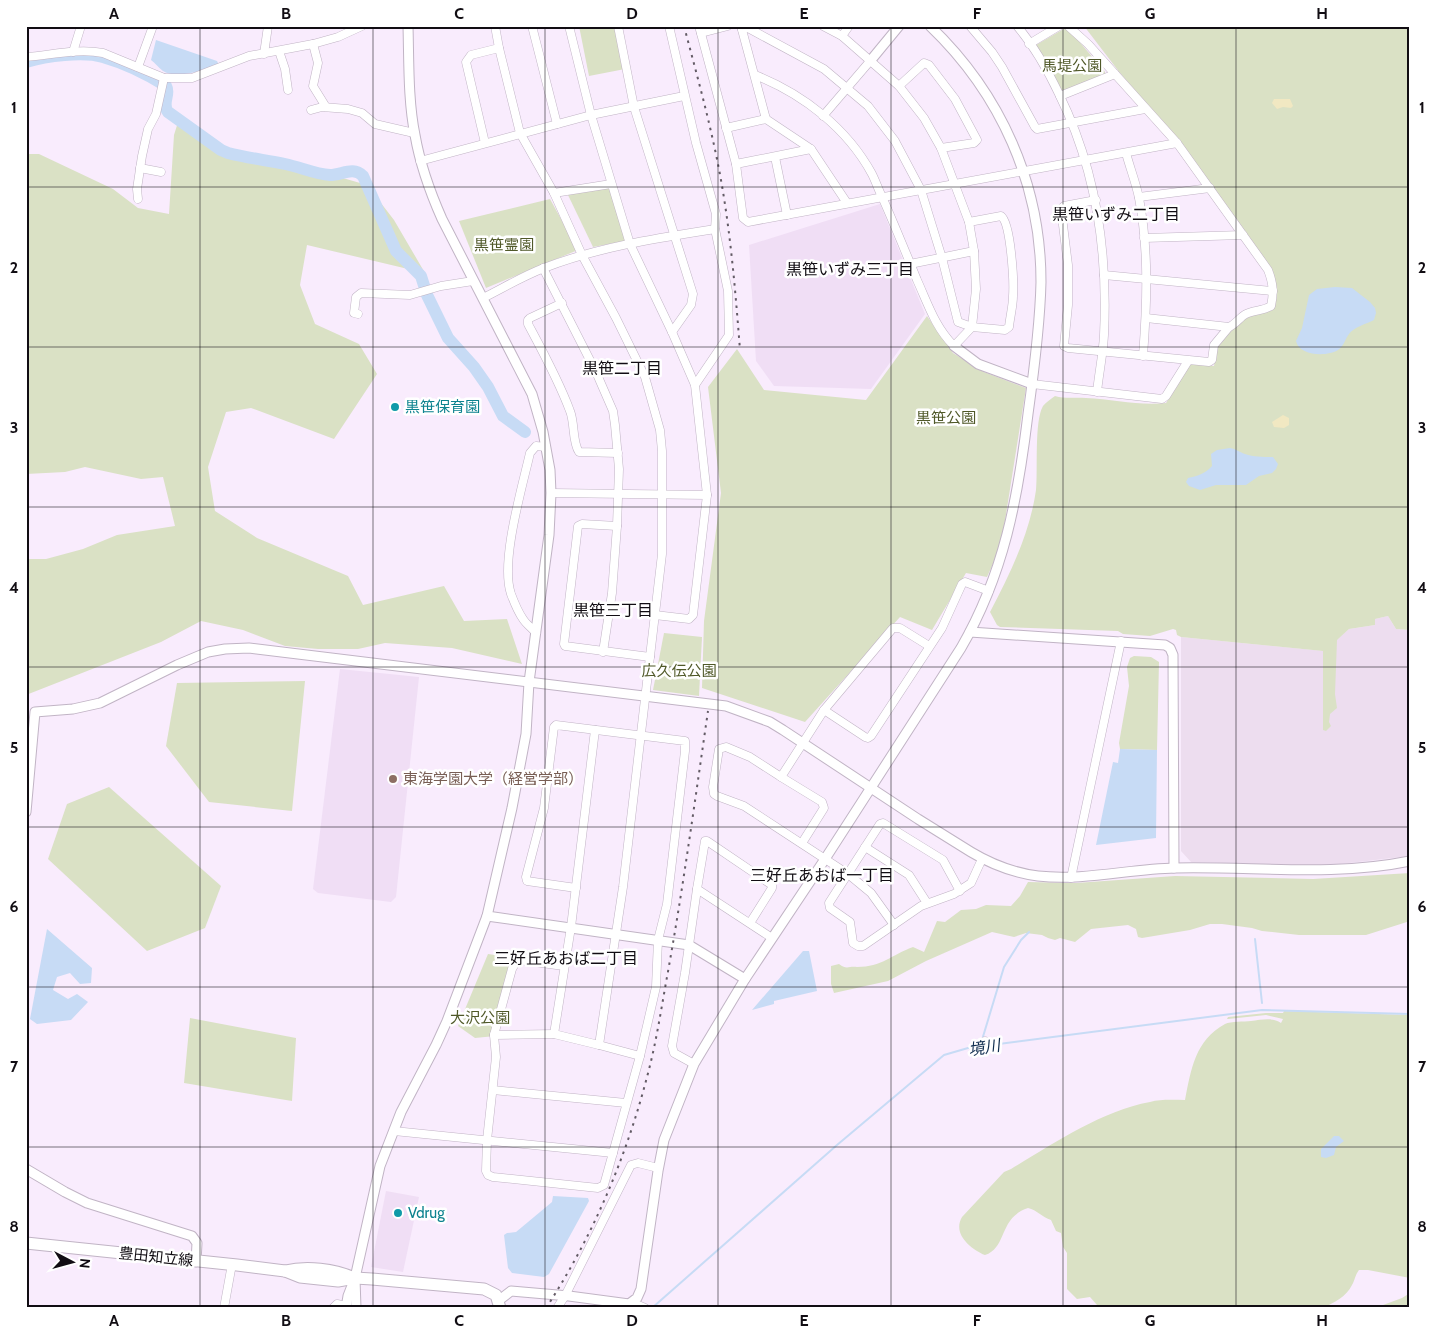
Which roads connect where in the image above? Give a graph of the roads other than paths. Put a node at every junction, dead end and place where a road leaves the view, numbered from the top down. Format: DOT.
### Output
graph roads {
  1 [pos="81,26"];
  2 [pos="153,26"];
  3 [pos="268,26"];
  4 [pos="362,26"];
  5 [pos="408,26"];
  6 [pos="495,26"];
  7 [pos="532,26"];
  8 [pos="569,26"];
  9 [pos="618,26"];
  10 [pos="669,26"];
  11 [pos="728,26"];
  12 [pos="823,26"];
  13 [pos="849,26"];
  14 [pos="899,26"];
  15 [pos="930,26"];
  16 [pos="970,26"];
  17 [pos="1017,26"];
  18 [pos="1059,26"];
  19 [pos="1068,26"];
  20 [pos="742,28"];
  21 [pos="700,30"];
  22 [pos="842,36"];
  23 [pos="314,44"];
  24 [pos="1030,44"];
  25 [pos="499,48"];
  26 [pos="279,51"];
  27 [pos="73,52"];
  28 [pos="264,54"];
  29 [pos="26,57"];
  30 [pos="871,60"];
  31 [pos="138,67"];
  32 [pos="1115,74"];
  33 [pos="755,75"];
  34 [pos="164,78"];
  35 [pos="899,86"];
  36 [pos="846,88"];
  37 [pos="288,90"];
  38 [pos="684,96"];
  39 [pos="1060,96"];
  40 [pos="326,107"];
  41 [pos="634,107"];
  42 [pos="1145,109"];
  43 [pos="311,110"];
  44 [pos="591,115"];
  45 [pos="823,116"];
  46 [pos="766,119"];
  47 [pos="1073,123"];
  48 [pos="556,124"];
  49 [pos="726,128"];
  50 [pos="414,133"];
  51 [pos="520,133"];
  52 [pos="485,143"];
  53 [pos="1177,143"];
  54 [pos="941,148"];
  55 [pos="811,149"];
  56 [pos="1126,153"];
  57 [pos="775,157"];
  58 [pos="420,161"];
  59 [pos="1085,161"];
  60 [pos="736,164"];
  61 [pos="140,168"];
  62 [pos="161,172"];
  63 [pos="1022,172"];
  64 [pos="610,184"];
  65 [pos="954,184"];
  66 [pos="1210,188"];
  67 [pos="921,190"];
  68 [pos="554,193"];
  69 [pos="882,197"];
  70 [pos="1139,197"];
  71 [pos="138,199"];
  72 [pos="1096,200"];
  73 [pos="847,203"];
  74 [pos="787,215"];
  75 [pos="969,222"];
  76 [pos="715,229"];
  77 [pos="675,235"];
  78 [pos="1243,235"];
  79 [pos="1144,238"];
  80 [pos="630,244"];
  81 [pos="974,251"];
  82 [pos="582,255"];
  83 [pos="942,258"];
  84 [pos="910,264"];
  85 [pos="543,268"];
  86 [pos="1104,275"];
  87 [pos="1146,279"];
  88 [pos="473,281"];
  89 [pos="1274,292"];
  90 [pos="483,298"];
  91 [pos="562,303"];
  92 [pos="358,314"];
  93 [pos="1146,318"];
  94 [pos="972,327"];
  95 [pos="1229,327"];
  96 [pos="672,332"];
  97 [pos="954,346"];
  98 [pos="1102,352"];
  99 [pos="1144,356"];
  100 [pos="1188,361"];
  101 [pos="1032,384"];
  102 [pos="695,386"];
  103 [pos="1097,392"];
  104 [pos="546,447"];
  105 [pos="618,453"];
  106 [pos="551,493"];
  107 [pos="618,494"];
  108 [pos="707,495"];
  109 [pos="663,496"];
  110 [pos="618,526"];
  111 [pos="989,591"];
  112 [pos="656,615"];
  113 [pos="970,632"];
  114 [pos="536,633"];
  115 [pos="1121,641"];
  116 [pos="929,646"];
  117 [pos="603,652"];
  118 [pos="650,657"];
  119 [pos="529,682"];
  120 [pos="646,695"];
  121 [pos="824,710"];
  122 [pos="30,712"];
  123 [pos="595,730"];
  124 [pos="641,735"];
  125 [pos="802,742"];
  126 [pos="781,777"];
  127 [pos="870,788"];
  128 [pos="26,812"];
  129 [pos="802,843"];
  130 [pos="865,846"];
  131 [pos="825,859"];
  132 [pos="982,859"];
  133 [pos="1410,860"];
  134 [pos="1174,868"];
  135 [pos="848,874"];
  136 [pos="1071,878"];
  137 [pos="576,888"];
  138 [pos="697,889"];
  139 [pos="960,891"];
  140 [pos="927,903"];
  141 [pos="487,916"];
  142 [pos="750,923"];
  143 [pos="894,925"];
  144 [pos="571,928"];
  145 [pos="617,934"];
  146 [pos="772,938"];
  147 [pos="658,940"];
  148 [pos="689,945"];
  149 [pos="564,966"];
  150 [pos="745,979"];
  151 [pos="494,1034"];
  152 [pos="554,1034"];
  153 [pos="599,1045"];
  154 [pos="640,1056"];
  155 [pos="694,1064"];
  156 [pos="494,1090"];
  157 [pos="626,1104"];
  158 [pos="394,1130"];
  159 [pos="487,1140"];
  160 [pos="613,1153"];
  161 [pos="658,1168"];
  162 [pos="26,1169"];
  163 [pos="26,1243"];
  164 [pos="196,1262"];
  165 [pos="232,1264"];
  166 [pos="355,1278"];
  167 [pos="565,1296"];
  168 [pos="499,1304"];
  169 [pos="629,1304"];
  170 [pos="350,1307"];
  171 [pos="224,1308"];
  172 [pos="333,1308"];
  173 [pos="557,1308"];
  174 [pos="644,1308"];
  1 -- 27 [label="street"];
  2 -- 31 [label="street"];
  3 -- 28 [label="street"];
  4 -- 23 [label="street"];
  5 -- 50 [label="street"];
  6 -- 25 [label="street"];
  7 -- 48 [label="street"];
  8 -- 44 [label="street"];
  9 -- 41 [label="street"];
  10 -- 38 [label="street"];
  11 -- 21 [label="street"];
  12 -- 22 [label="street"];
  13 -- 22 [label="street"];
  14 -- 30 [label="street"];
  15 -- 63 [label="street"];
  16 -- 47 [label="street"];
  17 -- 24 [label="street"];
  18 -- 24 [label="street"];
  19 -- 32 [label="street"];
  20 -- 33 [label="street"];
  20 -- 36 [label="street"];
  21 -- 49 [label="street"];
  22 -- 30 [label="street"];
  23 -- 26 [label="street"];
  23 -- 40 [label="street"];
  24 -- 39 [label="street"];
  25 -- 51 [label="street"];
  25 -- 52 [label="street"];
  26 -- 28 [label="street"];
  26 -- 37 [label="street"];
  27 -- 29 [label="street"];
  27 -- 31 [label="street"];
  28 -- 34 [label="street"];
  30 -- 35 [label="street"];
  30 -- 36 [label="street"];
  31 -- 34 [label="street"];
  32 -- 39 [label="street"];
  32 -- 42 [label="street"];
  33 -- 45 [label="street"];
  33 -- 46 [label="street"];
  34 -- 61 [label="street"];
  35 -- 54 [label="street"];
  35 -- 54 [label="street"];
  36 -- 45 [label="street"];
  36 -- 67 [label="street"];
  38 -- 41 [label="street"];
  38 -- 76 [label="street"];
  39 -- 47 [label="street"];
  40 -- 43 [label="street"];
  40 -- 50 [label="street"];
  41 -- 44 [label="street"];
  41 -- 77 [label="street"];
  42 -- 47 [label="street"];
  42 -- 53 [label="street"];
  44 -- 48 [label="street"];
  44 -- 64 [label="street"];
  45 -- 69 [label="street"];
  46 -- 49 [label="street"];
  46 -- 55 [label="street"];
  47 -- 59 [label="street"];
  48 -- 51 [label="street"];
  49 -- 60 [label="street"];
  50 -- 58 [label="street"];
  51 -- 52 [label="street"];
  51 -- 68 [label="street"];
  52 -- 58 [label="street"];
  53 -- 56 [label="street"];
  53 -- 66 [label="street"];
  54 -- 65 [label="street"];
  55 -- 57 [label="street"];
  55 -- 73 [label="street"];
  56 -- 59 [label="street"];
  56 -- 70 [label="street"];
  57 -- 60 [label="street"];
  57 -- 74 [label="street"];
  58 -- 88 [label="street"];
  59 -- 63 [label="street"];
  59 -- 72 [label="street"];
  60 -- 74 [label="street"];
  61 -- 62 [label="street"];
  61 -- 71 [label="street"];
  63 -- 65 [label="street"];
  63 -- 101 [label="street"];
  64 -- 68 [label="street"];
  64 -- 80 [label="street"];
  65 -- 67 [label="street"];
  65 -- 75 [label="street"];
  66 -- 70 [label="street"];
  66 -- 78 [label="street"];
  67 -- 69 [label="street"];
  67 -- 83 [label="street"];
  68 -- 82 [label="street"];
  69 -- 73 [label="street"];
  69 -- 84 [label="street"];
  70 -- 79 [label="street"];
  72 -- 86 [label="street"];
  72 -- 98 [label="street"];
  73 -- 74 [label="street"];
  75 -- 81 [label="street"];
  75 -- 94 [label="street"];
  76 -- 77 [label="street"];
  76 -- 102 [label="street"];
  77 -- 80 [label="street"];
  77 -- 96 [label="street"];
  78 -- 79 [label="street"];
  78 -- 89 [label="street"];
  79 -- 87 [label="street"];
  80 -- 82 [label="street"];
  80 -- 96 [label="street"];
  81 -- 83 [label="street"];
  81 -- 94 [label="street"];
  82 -- 85 [label="street"];
  82 -- 109 [label="street"];
  83 -- 84 [label="street"];
  83 -- 94 [label="street"];
  84 -- 97 [label="street"];
  85 -- 90 [label="street"];
  85 -- 91 [label="street"];
  86 -- 87 [label="street"];
  86 -- 98 [label="street"];
  87 -- 89 [label="street"];
  87 -- 93 [label="street"];
  88 -- 90 [label="street"];
  88 -- 92 [label="street"];
  89 -- 95 [label="street"];
  90 -- 104 [label="street"];
  91 -- 105 [label="street"];
  91 -- 105 [label="street"];
  93 -- 95 [label="street"];
  93 -- 99 [label="street"];
  94 -- 97 [label="street"];
  95 -- 100 [label="street"];
  96 -- 102 [label="street"];
  97 -- 101 [label="street"];
  98 -- 99 [label="street"];
  98 -- 103 [label="street"];
  99 -- 100 [label="street"];
  100 -- 103 [label="street"];
  101 -- 103 [label="street"];
  101 -- 111 [label="street"];
  102 -- 108 [label="street"];
  104 -- 106 [label="street"];
  104 -- 114 [label="street"];
  105 -- 107 [label="street"];
  106 -- 107 [label="street"];
  106 -- 114 [label="street"];
  107 -- 109 [label="street"];
  107 -- 110 [label="street"];
  108 -- 109 [label="street"];
  108 -- 112 [label="street"];
  109 -- 112 [label="street"];
  110 -- 117 [label="street"];
  110 -- 117 [label="street"];
  111 -- 113 [label="street"];
  111 -- 116 [label="street"];
  112 -- 118 [label="street"];
  113 -- 115 [label="street"];
  113 -- 127 [label="street"];
  114 -- 119 [label="street"];
  115 -- 134 [label="street"];
  115 -- 136 [label="street"];
  116 -- 121 [label="street"];
  116 -- 121 [label="street"];
  117 -- 118 [label="street"];
  118 -- 120 [label="street"];
  119 -- 120 [label="street"];
  119 -- 122 [label="street"];
  119 -- 141 [label="street"];
  120 -- 124 [label="street"];
  120 -- 125 [label="street"];
  121 -- 125 [label="street"];
  122 -- 128 [label="street"];
  123 -- 124 [label="street"];
  123 -- 137 [label="street"];
  123 -- 137 [label="street"];
  124 -- 145 [label="street"];
  124 -- 147 [label="street"];
  125 -- 126 [label="street"];
  125 -- 127 [label="street"];
  126 -- 129 [label="street"];
  126 -- 129 [label="street"];
  127 -- 131 [label="street"];
  127 -- 132 [label="street"];
  129 -- 131 [label="street"];
  130 -- 135 [label="street"];
  130 -- 139 [label="street"];
  130 -- 140 [label="street"];
  131 -- 135 [label="street"];
  131 -- 146 [label="street"];
  132 -- 136 [label="street"];
  132 -- 139 [label="street"];
  133 -- 134 [label="street"];
  134 -- 136 [label="street"];
  135 -- 143 [label="street"];
  135 -- 143 [label="street"];
  137 -- 144 [label="street"];
  138 -- 142 [label="street"];
  138 -- 142 [label="street"];
  138 -- 148 [label="street"];
  139 -- 140 [label="street"];
  140 -- 143 [label="street"];
  141 -- 144 [label="street"];
  141 -- 158 [label="street"];
  142 -- 146 [label="street"];
  144 -- 145 [label="street"];
  144 -- 149 [label="street"];
  145 -- 147 [label="street"];
  145 -- 153 [label="street"];
  146 -- 150 [label="street"];
  147 -- 148 [label="street"];
  147 -- 154 [label="street"];
  148 -- 150 [label="street"];
  148 -- 155 [label="street"];
  149 -- 151 [label="street"];
  149 -- 152 [label="street"];
  150 -- 155 [label="street"];
  151 -- 152 [label="street"];
  151 -- 156 [label="street"];
  152 -- 153 [label="street"];
  153 -- 154 [label="street"];
  154 -- 157 [label="street"];
  155 -- 161 [label="street"];
  156 -- 157 [label="street"];
  156 -- 159 [label="street"];
  157 -- 160 [label="street"];
  158 -- 159 [label="street"];
  158 -- 166 [label="street"];
  159 -- 160 [label="street"];
  159 -- 160 [label="street"];
  161 -- 167 [label="street"];
  161 -- 169 [label="street"];
  162 -- 164 [label="street"];
  163 -- 164 [label="main road, 豊田知立線"];
  164 -- 165 [label="main road, 豊田知立線"];
  165 -- 166 [label="main road, 豊田知立線"];
  165 -- 171 [label="street"];
  166 -- 168 [label="main road, 豊田知立線"];
  166 -- 170 [label="street"];
  167 -- 168 [label="street"];
  167 -- 169 [label="street"];
  167 -- 173 [label="street"];
  169 -- 174 [label="street"];
  170 -- 172 [label="street"];
}
